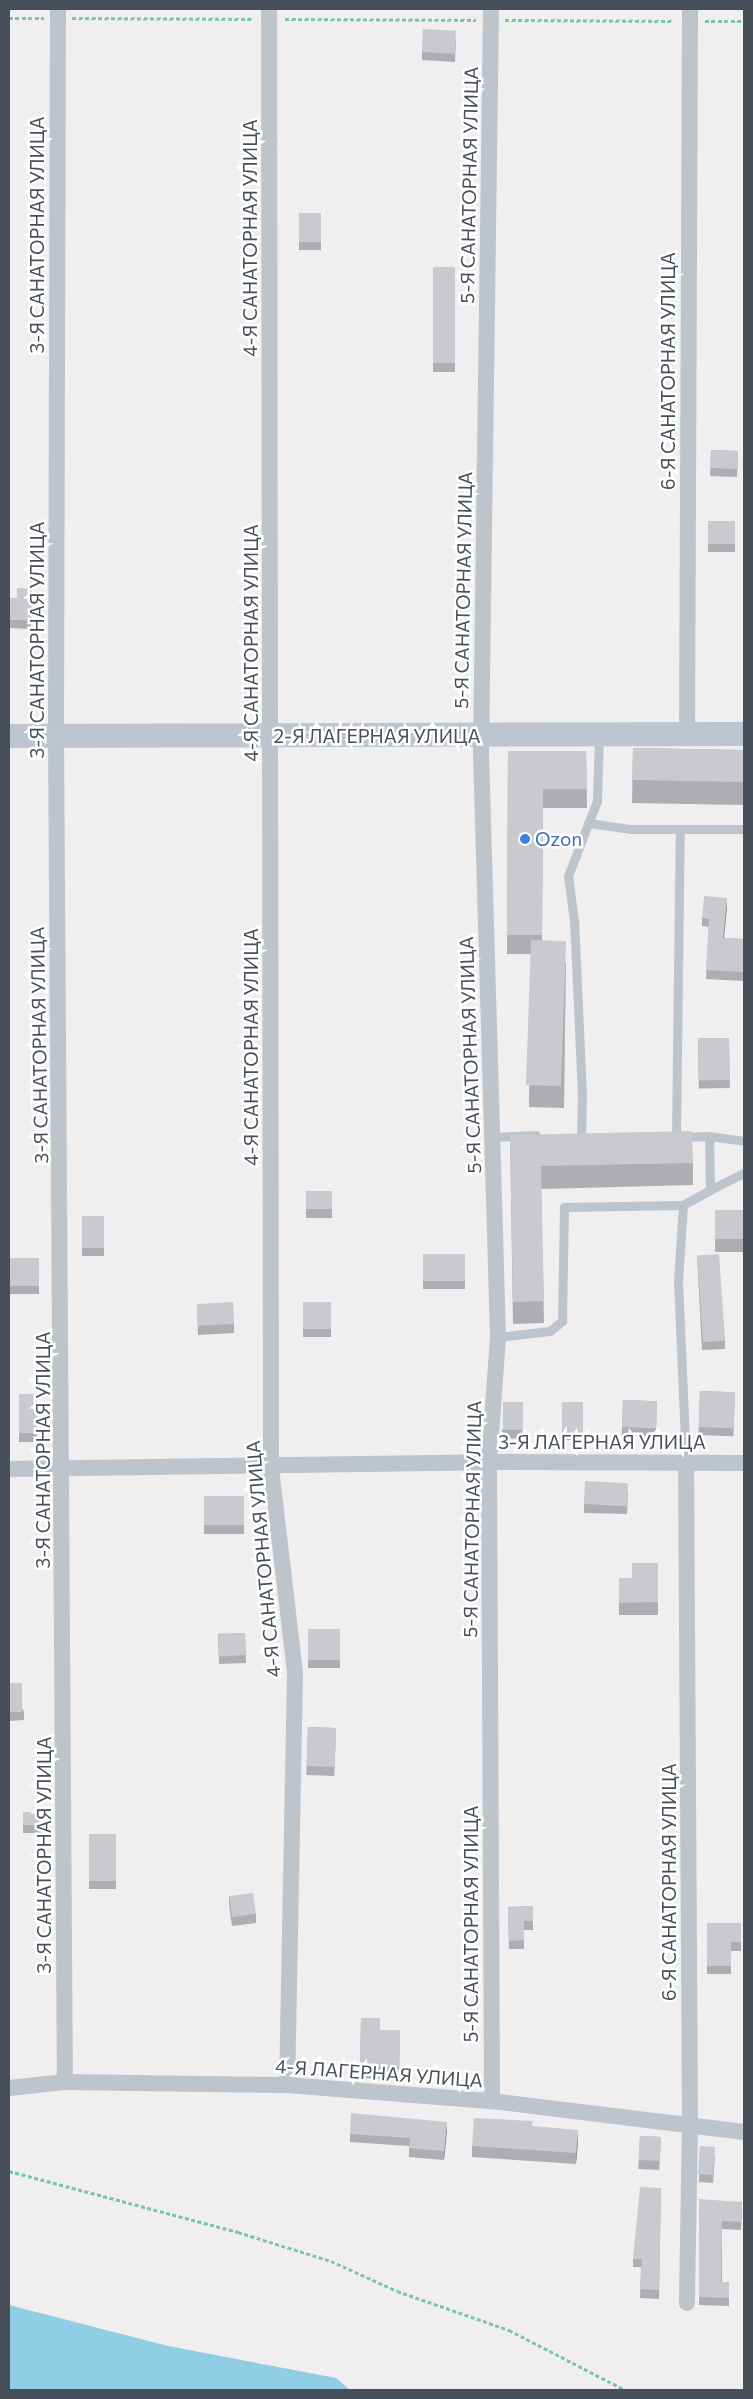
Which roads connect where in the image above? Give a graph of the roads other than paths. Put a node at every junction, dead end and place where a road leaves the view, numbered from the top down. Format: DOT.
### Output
graph roads {
  1 [pos="58,13"];
  2 [pos="269,14"];
  3 [pos="491,14"];
  4 [pos="690,15"];
  5 [pos="687,734"];
  6 [pos="744,734"];
  7 [pos="598,735"];
  8 [pos="9,736"];
  9 [pos="56,736"];
  10 [pos="272,736"];
  11 [pos="481,736"];
  12 [pos="588,823"];
  13 [pos="680,829"];
  14 [pos="744,829"];
  15 [pos="543,1136"];
  16 [pos="709,1136"];
  17 [pos="492,1137"];
  18 [pos="581,1138"];
  19 [pos="744,1141"];
  20 [pos="744,1173"];
  21 [pos="710,1190"];
  22 [pos="683,1205"];
  23 [pos="498,1337"];
  24 [pos="686,1461"];
  25 [pos="489,1462"];
  26 [pos="744,1463"];
  27 [pos="271,1468"];
  28 [pos="9,1469"];
  29 [pos="63,1469"];
  30 [pos="64,2082"];
  31 [pos="287,2085"];
  32 [pos="9,2088"];
  33 [pos="492,2101"];
  34 [pos="690,2126"];
  35 [pos="744,2132"];
  36 [pos="687,2303"];
  1 -- 9 [label="street, 3-Я САНАТОРНАЯ УЛИЦА"];
  2 -- 10 [label="street, 4-Я САНАТОРНАЯ УЛИЦА"];
  3 -- 11 [label="street, 5-Я САНАТОРНАЯ УЛИЦА"];
  4 -- 5 [label="street, 6-Я САНАТОРНАЯ УЛИЦА"];
  5 -- 6 [label="street, 2-Я ЛАГЕРНАЯ УЛИЦА"];
  5 -- 7 [label="street, 2-Я ЛАГЕРНАЯ УЛИЦА"];
  7 -- 11 [label="street, 2-Я ЛАГЕРНАЯ УЛИЦА"];
  7 -- 12 [label="lane"];
  8 -- 9 [label="street, 2-Я ЛАГЕРНАЯ УЛИЦА"];
  9 -- 10 [label="street, 2-Я ЛАГЕРНАЯ УЛИЦА"];
  9 -- 29 [label="street, 3-Я САНАТОРНАЯ УЛИЦА"];
  10 -- 11 [label="street, 2-Я ЛАГЕРНАЯ УЛИЦА"];
  10 -- 27 [label="street, 4-Я САНАТОРНАЯ УЛИЦА"];
  11 -- 17 [label="street, 5-Я САНАТОРНАЯ УЛИЦА"];
  12 -- 13 [label="lane"];
  12 -- 18 [label="lane"];
  13 -- 14 [label="lane"];
  13 -- 16 [label="lane"];
  15 -- 17 [label="lane"];
  16 -- 19 [label="lane"];
  16 -- 21 [label="lane"];
  17 -- 23 [label="street, 5-Я САНАТОРНАЯ УЛИЦА"];
  20 -- 21 [label="lane"];
  21 -- 22 [label="lane"];
  22 -- 23 [label="lane"];
  22 -- 24 [label="lane"];
  23 -- 25 [label="street, 5-Я САНАТОРНАЯ УЛИЦА"];
  24 -- 25 [label="street, 3-Я ЛАГЕРНАЯ УЛИЦА"];
  24 -- 26 [label="street, 3-Я ЛАГЕРНАЯ УЛИЦА"];
  24 -- 34 [label="street, 6-Я САНАТОРНАЯ УЛИЦА"];
  25 -- 27 [label="street, 3-Я ЛАГЕРНАЯ УЛИЦА"];
  25 -- 33 [label="street, 5-Я САНАТОРНАЯ УЛИЦА"];
  27 -- 29 [label="street, 3-Я ЛАГЕРНАЯ УЛИЦА"];
  27 -- 31 [label="street, 4-Я САНАТОРНАЯ УЛИЦА"];
  28 -- 29 [label="street, 3-Я ЛАГЕРНАЯ УЛИЦА"];
  29 -- 30 [label="street, 3-Я САНАТОРНАЯ УЛИЦА"];
  30 -- 31 [label="street, 4-Я ЛАГЕРНАЯ УЛИЦА"];
  30 -- 32 [label="street, 4-Я ЛАГЕРНАЯ УЛИЦА"];
  31 -- 33 [label="street, 4-Я ЛАГЕРНАЯ УЛИЦА"];
  33 -- 34 [label="street, 4-Я ЛАГЕРНАЯ УЛИЦА"];
  34 -- 35 [label="street, 4-Я ЛАГЕРНАЯ УЛИЦА"];
  34 -- 36 [label="street, 6-Я САНАТОРНАЯ УЛИЦА"];
}
